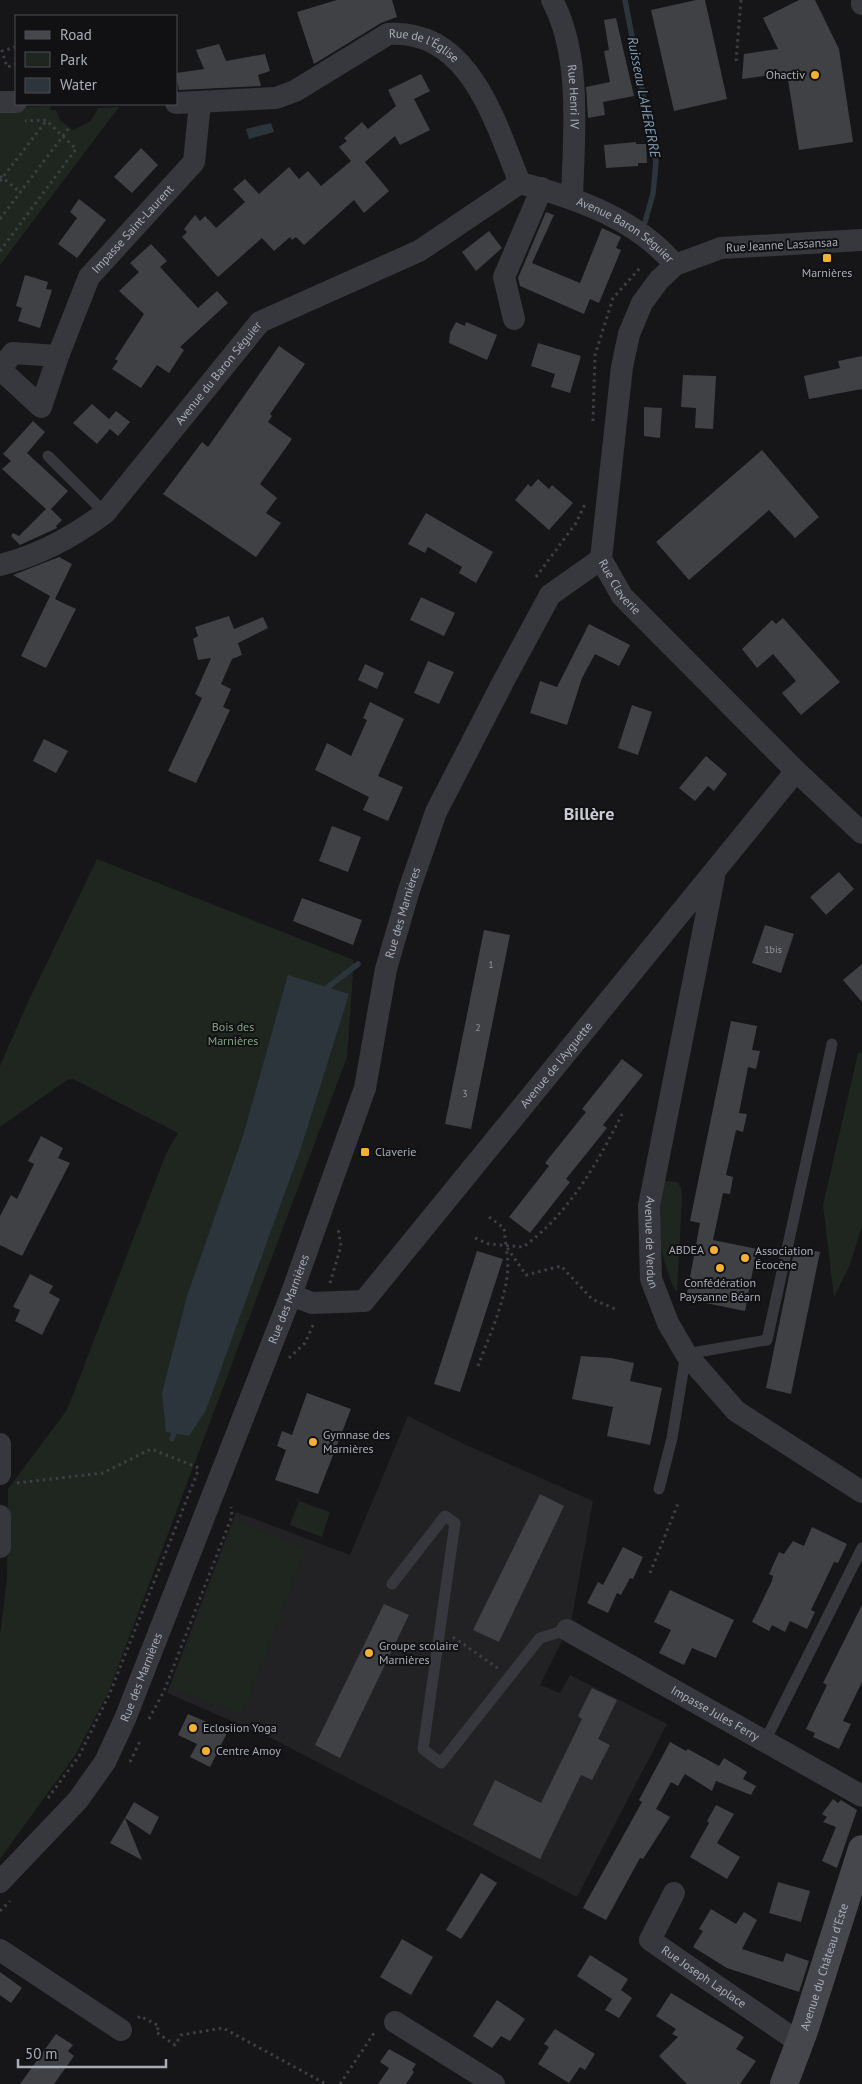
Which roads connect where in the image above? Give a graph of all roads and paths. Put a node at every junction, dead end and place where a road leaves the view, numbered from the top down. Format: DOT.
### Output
graph roads {
  1 [pos="552,0"];
  2 [pos="741,0"];
  3 [pos="15,47"];
  4 [pos="5,60"];
  5 [pos="736,60"];
  6 [pos="0,63"];
  7 [pos="15,66"];
  8 [pos="0,102"];
  9 [pos="15,102"];
  10 [pos="178,103"];
  11 [pos="200,103"];
  12 [pos="69,128"];
  13 [pos="62,137"];
  14 [pos="1,178"];
  15 [pos="520,183"];
  16 [pos="542,188"];
  17 [pos="20,192"];
  18 [pos="572,197"];
  19 [pos="0,219"];
  20 [pos="862,240"];
  21 [pos="0,251"];
  22 [pos="675,265"];
  23 [pos="514,319"];
  24 [pos="58,356"];
  25 [pos="48,456"];
  26 [pos="105,513"];
  27 [pos="601,559"];
  28 [pos="0,565"];
  29 [pos="796,771"];
  30 [pos="862,833"];
  31 [pos="714,874"];
  32 [pos="832,1044"];
  33 [pos="623,1112"];
  34 [pos="489,1217"];
  35 [pos="475,1238"];
  36 [pos="506,1246"];
  37 [pos="291,1296"];
  38 [pos="615,1309"];
  39 [pos="686,1354"];
  40 [pos="478,1366"];
  41 [pos="0,1444"];
  42 [pos="202,1461"];
  43 [pos="199,1468"];
  44 [pos="7,1479"];
  45 [pos="659,1489"];
  46 [pos="862,1492"];
  47 [pos="679,1500"];
  48 [pos="0,1516"];
  49 [pos="0,1547"];
  50 [pos="862,1548"];
  51 [pos="650,1573"];
  52 [pos="392,1584"];
  53 [pos="440,1628"];
  54 [pos="567,1630"];
  55 [pos="509,1677"];
  56 [pos="765,1741"];
  57 [pos="862,1796"];
  58 [pos="43,1804"];
  59 [pos="862,1849"];
  60 [pos="0,1882"];
  61 [pos="674,1893"];
  62 [pos="0,1950"];
  63 [pos="395,2022"];
  64 [pos="121,2030"];
  65 [pos="800,2043"];
  66 [pos="326,2084"];
  67 [pos="340,2084"];
  68 [pos="494,2084"];
  69 [pos="784,2084"];
  1 -- 18 [label="street, Rue Henri IV"];
  2 -- 5 [label="path"];
  3 -- 4 [label="path"];
  4 -- 6 [label="path"];
  4 -- 7 [label="path"];
  8 -- 9 [label="street"];
  10 -- 11 [label="street, Rue de l'Église"];
  11 -- 15 [label="street, Rue de l'Église"];
  11 -- 24 [label="street, Impasse Saint-Laurent"];
  12 -- 13 [label="path"];
  13 -- 14 [label="path"];
  13 -- 17 [label="path"];
  13 -- 21 [label="path"];
  14 -- 17 [label="path"];
  15 -- 16 [label="street"];
  15 -- 26 [label="street, Avenue du Baron Séguier"];
  16 -- 18 [label="street"];
  16 -- 23 [label="street"];
  17 -- 19 [label="path"];
  18 -- 22 [label="street, Avenue Baron Séguier"];
  20 -- 22 [label="street, Rue Jeanne Lassansaa"];
  22 -- 27 [label="street, Rue Claverie"];
  25 -- 26 [label="lane"];
  26 -- 28 [label="street, Avenue du Baron Séguier"];
  27 -- 29 [label="street, Rue Claverie"];
  27 -- 37 [label="street, Rue des Marnières"];
  29 -- 30 [label="street, Rue Claverie"];
  29 -- 31 [label="street, Avenue de l'Ayguette"];
  31 -- 37 [label="street, Avenue de l'Ayguette"];
  31 -- 39 [label="street, Avenue de Verdun"];
  32 -- 39 [label="lane"];
  33 -- 36 [label="path"];
  34 -- 36 [label="path"];
  35 -- 36 [label="path"];
  36 -- 38 [label="path"];
  36 -- 40 [label="path"];
  37 -- 60 [label="street, Rue des Marnières"];
  39 -- 45 [label="lane"];
  39 -- 46 [label="street, Avenue de Verdun"];
  41 -- 44 [label="street"];
  42 -- 43 [label="path, Rue des Marnières"];
  43 -- 44 [label="path"];
  43 -- 58 [label="path, Rue des Marnières"];
  47 -- 51 [label="path"];
  48 -- 49 [label="street"];
  50 -- 56 [label="lane"];
  52 -- 53 [label="lane"];
  53 -- 55 [label="path"];
  53 -- 55 [label="lane"];
  54 -- 55 [label="lane"];
  54 -- 56 [label="street, Impasse Jules Ferry"];
  56 -- 57 [label="street, Impasse Jules Ferry"];
  59 -- 65 [label="street, Avenue du Château d'Este"];
  61 -- 65 [label="street, Rue Joseph Laplace"];
  62 -- 64 [label="street"];
  63 -- 67 [label="path"];
  63 -- 68 [label="street"];
  64 -- 66 [label="path"];
  65 -- 69 [label="street, Avenue du Château d'Este"];
}
